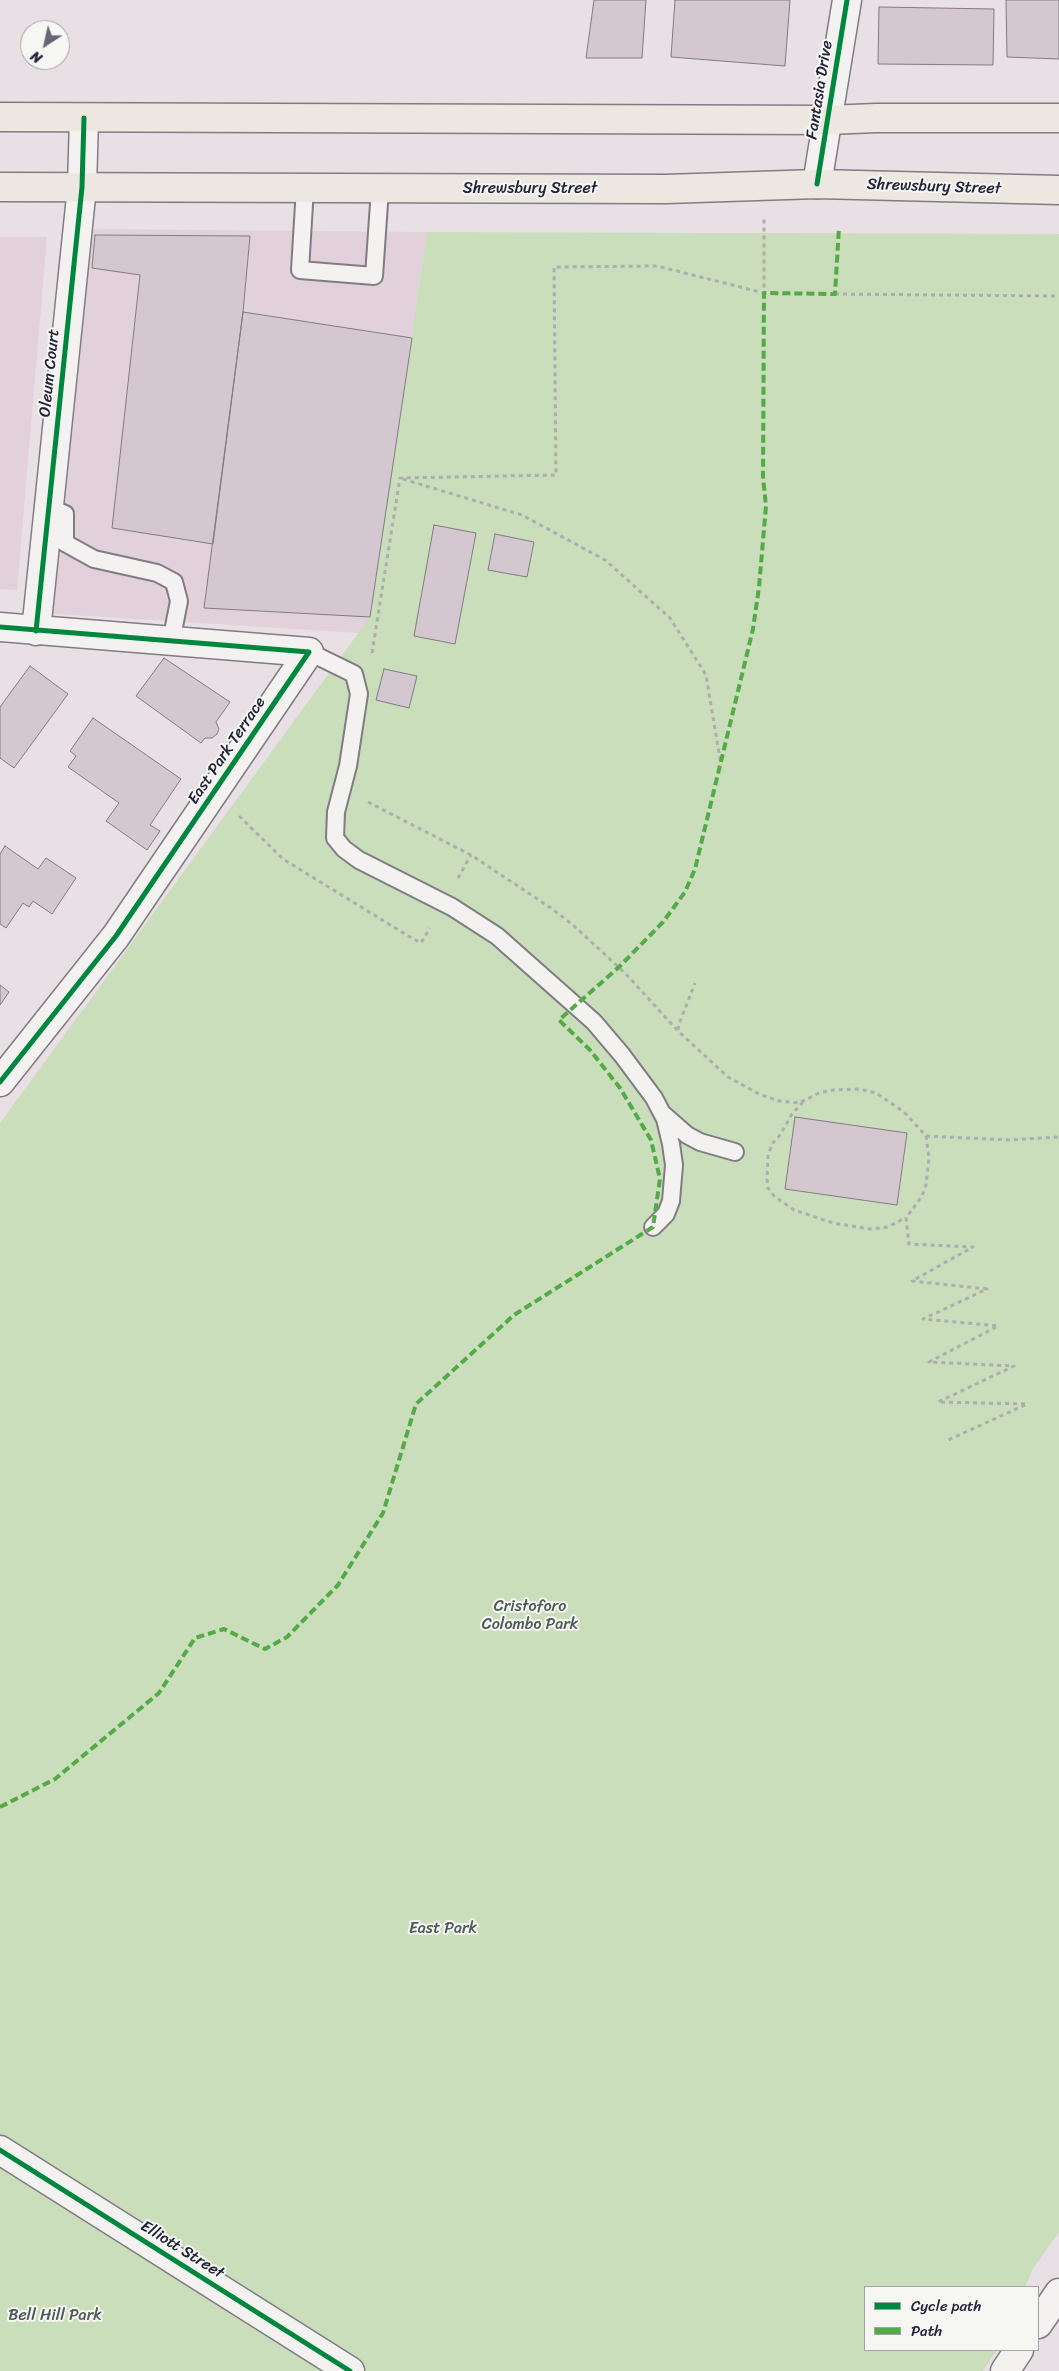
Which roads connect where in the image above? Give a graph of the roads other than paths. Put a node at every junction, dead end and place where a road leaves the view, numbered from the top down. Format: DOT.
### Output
graph roads {
  1 [pos="847,0"];
  2 [pos="0,117"];
  3 [pos="84,118"];
  4 [pos="1059,118"];
  5 [pos="828,120"];
  6 [pos="817,184"];
  7 [pos="0,187"];
  8 [pos="82,187"];
  9 [pos="305,188"];
  10 [pos="380,189"];
  11 [pos="1059,190"];
  12 [pos="49,507"];
  13 [pos="0,627"];
  14 [pos="36,631"];
  15 [pos="171,642"];
  16 [pos="309,652"];
  17 [pos="0,1082"];
  18 [pos="662,1113"];
  19 [pos="735,1152"];
  20 [pos="653,1227"];
  21 [pos="0,2150"];
  22 [pos="1059,2293"];
  23 [pos="1039,2323"];
  24 [pos="1019,2351"];
  25 [pos="350,2371"];
  26 [pos="1005,2371"];
  1 -- 5 [label="street, Fantasia Drive"];
  2 -- 3 [label="main road"];
  3 -- 5 [label="main road"];
  3 -- 8 [label="street, Oleum Court"];
  4 -- 5 [label="main road"];
  5 -- 6 [label="street, Fantasia Drive"];
  6 -- 10 [label="main road, Shrewsbury Street"];
  6 -- 11 [label="main road, Shrewsbury Street"];
  7 -- 8 [label="main road, Shrewsbury Street"];
  8 -- 9 [label="main road, Shrewsbury Street"];
  8 -- 12 [label="street, Oleum Court"];
  9 -- 10 [label="main road, Shrewsbury Street"];
  9 -- 10 [label="lane"];
  12 -- 14 [label="street, Oleum Court"];
  12 -- 15 [label="lane"];
  13 -- 14 [label="street"];
  14 -- 15 [label="street"];
  15 -- 16 [label="street"];
  16 -- 17 [label="street, East Park Terrace"];
  16 -- 18 [label="lane"];
  18 -- 19 [label="lane"];
  18 -- 20 [label="lane"];
  21 -- 25 [label="street, Elliott Street"];
  22 -- 23 [label="street"];
  24 -- 26 [label="street"];
}
